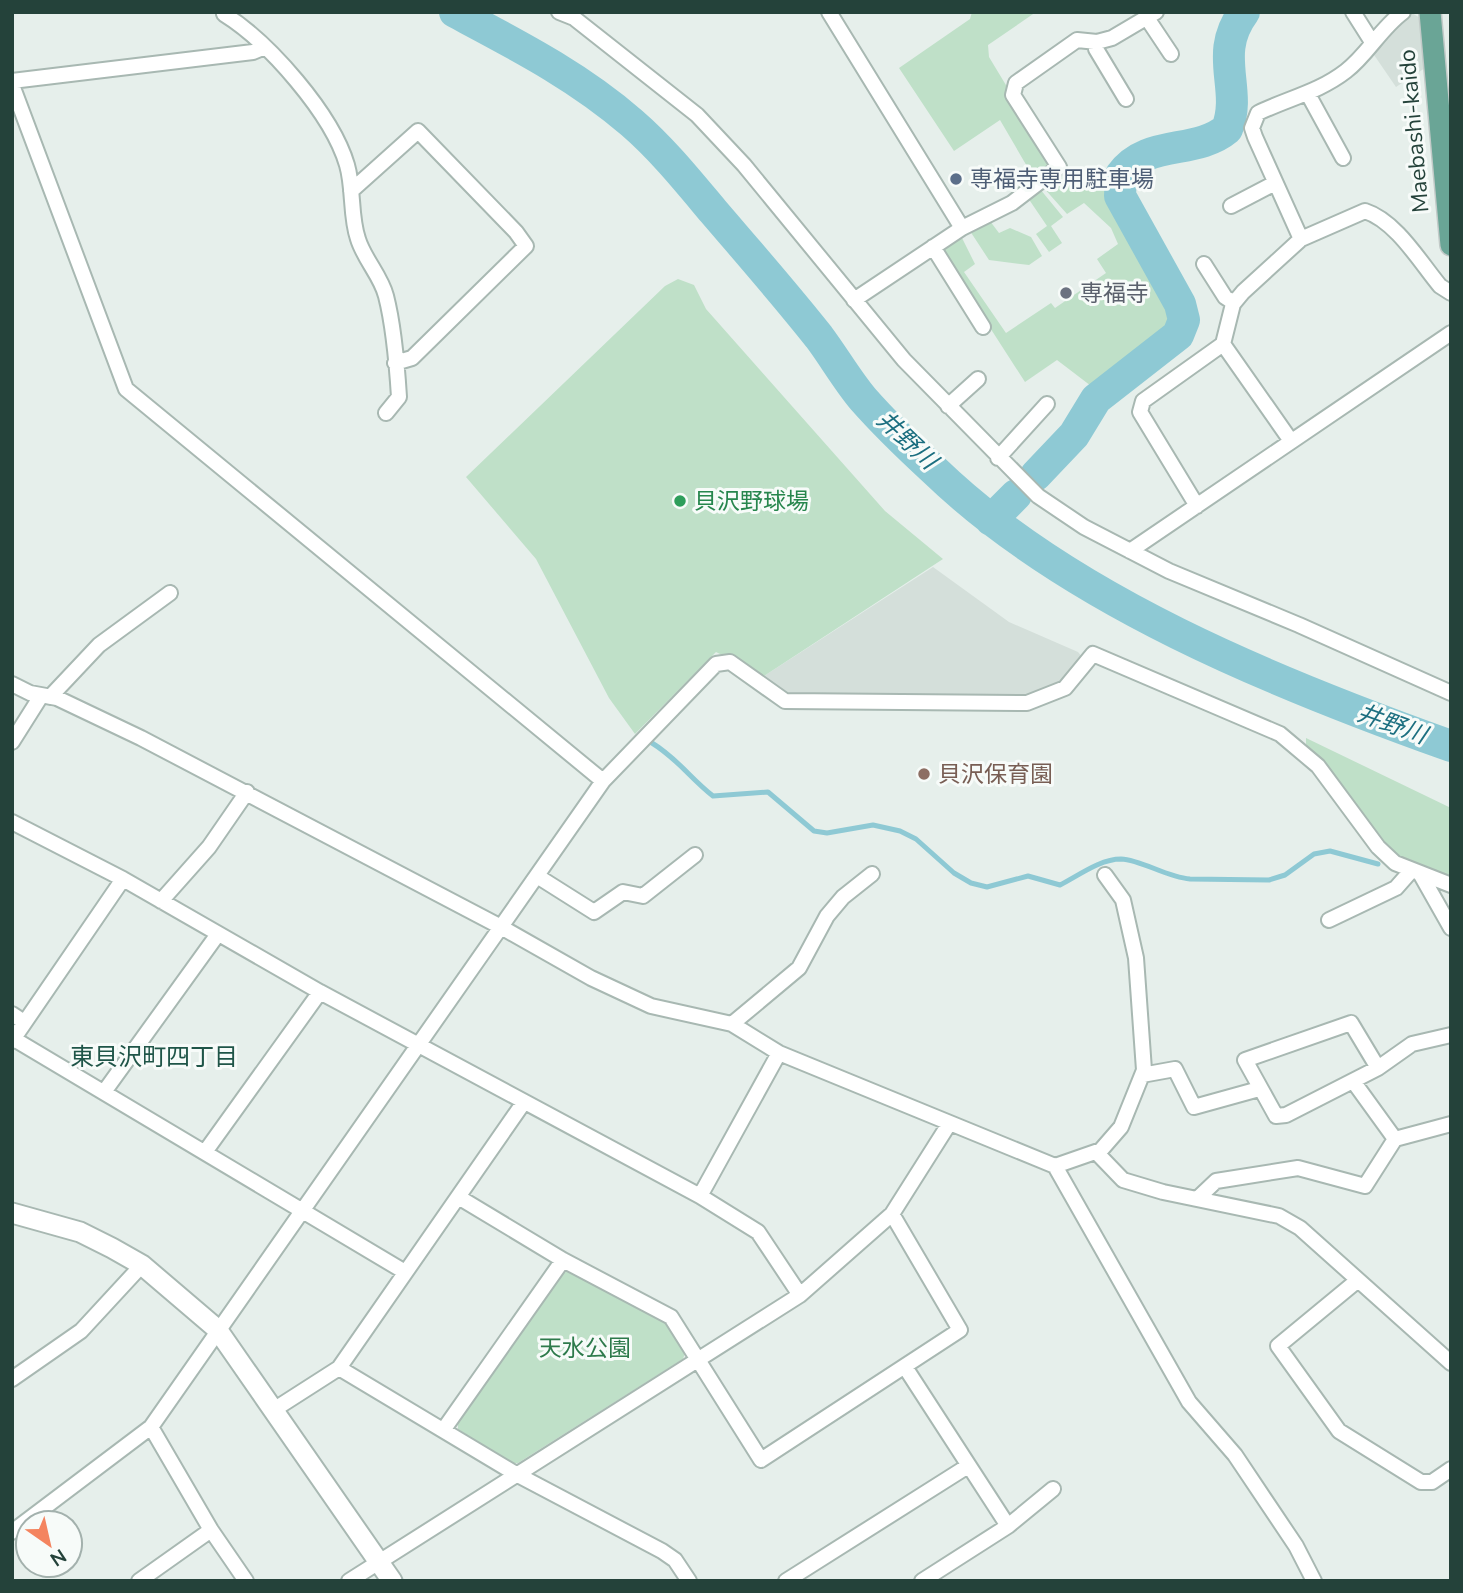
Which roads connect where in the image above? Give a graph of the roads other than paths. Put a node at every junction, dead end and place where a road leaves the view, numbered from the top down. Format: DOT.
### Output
graph roads {
  1 [pos="559,12"];
  2 [pos="829,12"];
  3 [pos="1353,12"];
  4 [pos="1403,12"];
  5 [pos="1430,12"];
  6 [pos="224,14"];
  7 [pos="577,15"];
  8 [pos="1151,15"];
  9 [pos="1095,41"];
  10 [pos="1372,43"];
  11 [pos="265,47"];
  12 [pos="1171,54"];
  13 [pos="12,83"];
  14 [pos="1308,94"];
  15 [pos="1126,99"];
  16 [pos="1343,158"];
  17 [pos="1275,183"];
  18 [pos="351,191"];
  19 [pos="1231,206"];
  20 [pos="962,228"];
  21 [pos="1301,239"];
  22 [pos="1451,245"];
  23 [pos="933,247"];
  24 [pos="1204,264"];
  25 [pos="1451,293"];
  26 [pos="854,300"];
  27 [pos="1234,303"];
  28 [pos="984,327"];
  29 [pos="1451,332"];
  30 [pos="1223,344"];
  31 [pos="395,363"];
  32 [pos="978,379"];
  33 [pos="1047,404"];
  34 [pos="948,406"];
  35 [pos="386,413"];
  36 [pos="1291,441"];
  37 [pos="998,458"];
  38 [pos="1197,506"];
  39 [pos="1130,551"];
  40 [pos="170,593"];
  41 [pos="12,684"];
  42 [pos="1451,693"];
  43 [pos="46,696"];
  44 [pos="12,742"];
  45 [pos="603,781"];
  46 [pos="247,792"];
  47 [pos="12,821"];
  48 [pos="695,855"];
  49 [pos="1416,873"];
  50 [pos="872,874"];
  51 [pos="1104,875"];
  52 [pos="537,876"];
  53 [pos="123,879"];
  54 [pos="1451,885"];
  55 [pos="161,901"];
  56 [pos="1329,920"];
  57 [pos="501,926"];
  58 [pos="1451,928"];
  59 [pos="218,934"];
  60 [pos="320,992"];
  61 [pos="18,1018"];
  62 [pos="732,1024"];
  63 [pos="1451,1035"];
  64 [pos="13,1040"];
  65 [pos="420,1043"];
  66 [pos="779,1053"];
  67 [pos="1378,1068"];
  68 [pos="1142,1075"];
  69 [pos="1353,1081"];
  70 [pos="1259,1089"];
  71 [pos="104,1093"];
  72 [pos="524,1102"];
  73 [pos="949,1124"];
  74 [pos="1451,1124"];
  75 [pos="1395,1139"];
  76 [pos="205,1152"];
  77 [pos="1096,1152"];
  78 [pos="1055,1166"];
  79 [pos="700,1196"];
  80 [pos="460,1199"];
  81 [pos="1197,1199"];
  82 [pos="302,1209"];
  83 [pos="12,1213"];
  84 [pos="892,1214"];
  85 [pos="563,1260"];
  86 [pos="142,1265"];
  87 [pos="405,1272"];
  88 [pos="1358,1280"];
  89 [pos="800,1295"];
  90 [pos="218,1329"];
  91 [pos="699,1360"];
  92 [pos="1451,1363"];
  93 [pos="905,1367"];
  94 [pos="339,1368"];
  95 [pos="14,1373"];
  96 [pos="275,1409"];
  97 [pos="151,1427"];
  98 [pos="444,1429"];
  99 [pos="968,1466"];
  100 [pos="1451,1469"];
  101 [pos="516,1474"];
  102 [pos="1053,1489"];
  103 [pos="1008,1526"];
  104 [pos="211,1530"];
  105 [pos="12,1532"];
  106 [pos="378,1561"];
  107 [pos="139,1581"];
  108 [pos="246,1581"];
  109 [pos="349,1581"];
  110 [pos="392,1581"];
  111 [pos="689,1581"];
  112 [pos="786,1581"];
  113 [pos="922,1581"];
  114 [pos="1314,1581"];
  1 -- 7 [label="street"];
  2 -- 20 [label="street"];
  3 -- 10 [label="street"];
  4 -- 10 [label="street"];
  5 -- 22 [label="main road, Maebashi-kaido"];
  6 -- 11 [label="street"];
  7 -- 26 [label="street"];
  8 -- 9 [label="street"];
  8 -- 12 [label="street"];
  9 -- 15 [label="street"];
  9 -- 20 [label="street"];
  10 -- 14 [label="street"];
  11 -- 13 [label="street"];
  11 -- 18 [label="street"];
  13 -- 45 [label="street"];
  14 -- 16 [label="street"];
  14 -- 17 [label="street"];
  17 -- 19 [label="street"];
  17 -- 21 [label="street"];
  18 -- 31 [label="street"];
  18 -- 31 [label="street"];
  20 -- 23 [label="street"];
  21 -- 25 [label="street"];
  21 -- 27 [label="street"];
  23 -- 26 [label="street"];
  23 -- 28 [label="street"];
  24 -- 27 [label="street"];
  26 -- 34 [label="street"];
  27 -- 30 [label="street"];
  29 -- 36 [label="street"];
  30 -- 36 [label="street"];
  30 -- 38 [label="street"];
  31 -- 35 [label="street"];
  32 -- 34 [label="street"];
  33 -- 37 [label="street"];
  34 -- 37 [label="street"];
  36 -- 38 [label="street"];
  37 -- 39 [label="street"];
  38 -- 39 [label="street"];
  39 -- 42 [label="street"];
  40 -- 43 [label="street"];
  41 -- 43 [label="street"];
  43 -- 44 [label="street"];
  43 -- 46 [label="street"];
  45 -- 49 [label="street"];
  45 -- 52 [label="street"];
  46 -- 55 [label="street"];
  46 -- 57 [label="street"];
  47 -- 53 [label="street"];
  48 -- 52 [label="street"];
  49 -- 54 [label="street"];
  49 -- 56 [label="street"];
  49 -- 58 [label="street"];
  50 -- 62 [label="street"];
  51 -- 68 [label="street"];
  52 -- 57 [label="street"];
  53 -- 55 [label="street"];
  53 -- 61 [label="street"];
  55 -- 59 [label="street"];
  57 -- 62 [label="street"];
  57 -- 65 [label="street"];
  59 -- 60 [label="street"];
  59 -- 71 [label="street"];
  60 -- 65 [label="street"];
  60 -- 76 [label="street"];
  61 -- 64 [label="street"];
  62 -- 66 [label="street"];
  63 -- 67 [label="street"];
  64 -- 71 [label="street"];
  65 -- 72 [label="street"];
  65 -- 82 [label="street"];
  66 -- 73 [label="street"];
  66 -- 79 [label="street"];
  67 -- 69 [label="street"];
  67 -- 70 [label="street"];
  68 -- 70 [label="street"];
  68 -- 77 [label="street"];
  69 -- 70 [label="street"];
  69 -- 75 [label="street"];
  71 -- 76 [label="street"];
  72 -- 79 [label="street"];
  72 -- 80 [label="street"];
  73 -- 78 [label="street"];
  73 -- 84 [label="street"];
  74 -- 75 [label="street"];
  75 -- 81 [label="street"];
  76 -- 82 [label="street"];
  77 -- 78 [label="street"];
  77 -- 81 [label="street"];
  78 -- 114 [label="street"];
  79 -- 89 [label="street"];
  80 -- 85 [label="street"];
  80 -- 87 [label="street"];
  81 -- 88 [label="street"];
  82 -- 87 [label="street"];
  82 -- 90 [label="street"];
  83 -- 86 [label="street"];
  84 -- 89 [label="street"];
  84 -- 93 [label="street"];
  85 -- 91 [label="street"];
  85 -- 98 [label="street"];
  86 -- 90 [label="street"];
  86 -- 95 [label="street"];
  87 -- 94 [label="street"];
  88 -- 92 [label="street"];
  88 -- 100 [label="street"];
  89 -- 91 [label="street"];
  90 -- 96 [label="street"];
  90 -- 97 [label="street"];
  91 -- 93 [label="street"];
  91 -- 101 [label="street"];
  93 -- 99 [label="street"];
  94 -- 96 [label="street"];
  94 -- 98 [label="street"];
  96 -- 106 [label="street"];
  97 -- 104 [label="street"];
  97 -- 105 [label="street"];
  98 -- 101 [label="street"];
  99 -- 103 [label="street"];
  99 -- 112 [label="street"];
  101 -- 106 [label="street"];
  101 -- 111 [label="street"];
  102 -- 103 [label="street"];
  103 -- 113 [label="street"];
  104 -- 107 [label="street"];
  104 -- 108 [label="street"];
  106 -- 109 [label="street"];
  106 -- 110 [label="street"];
}
